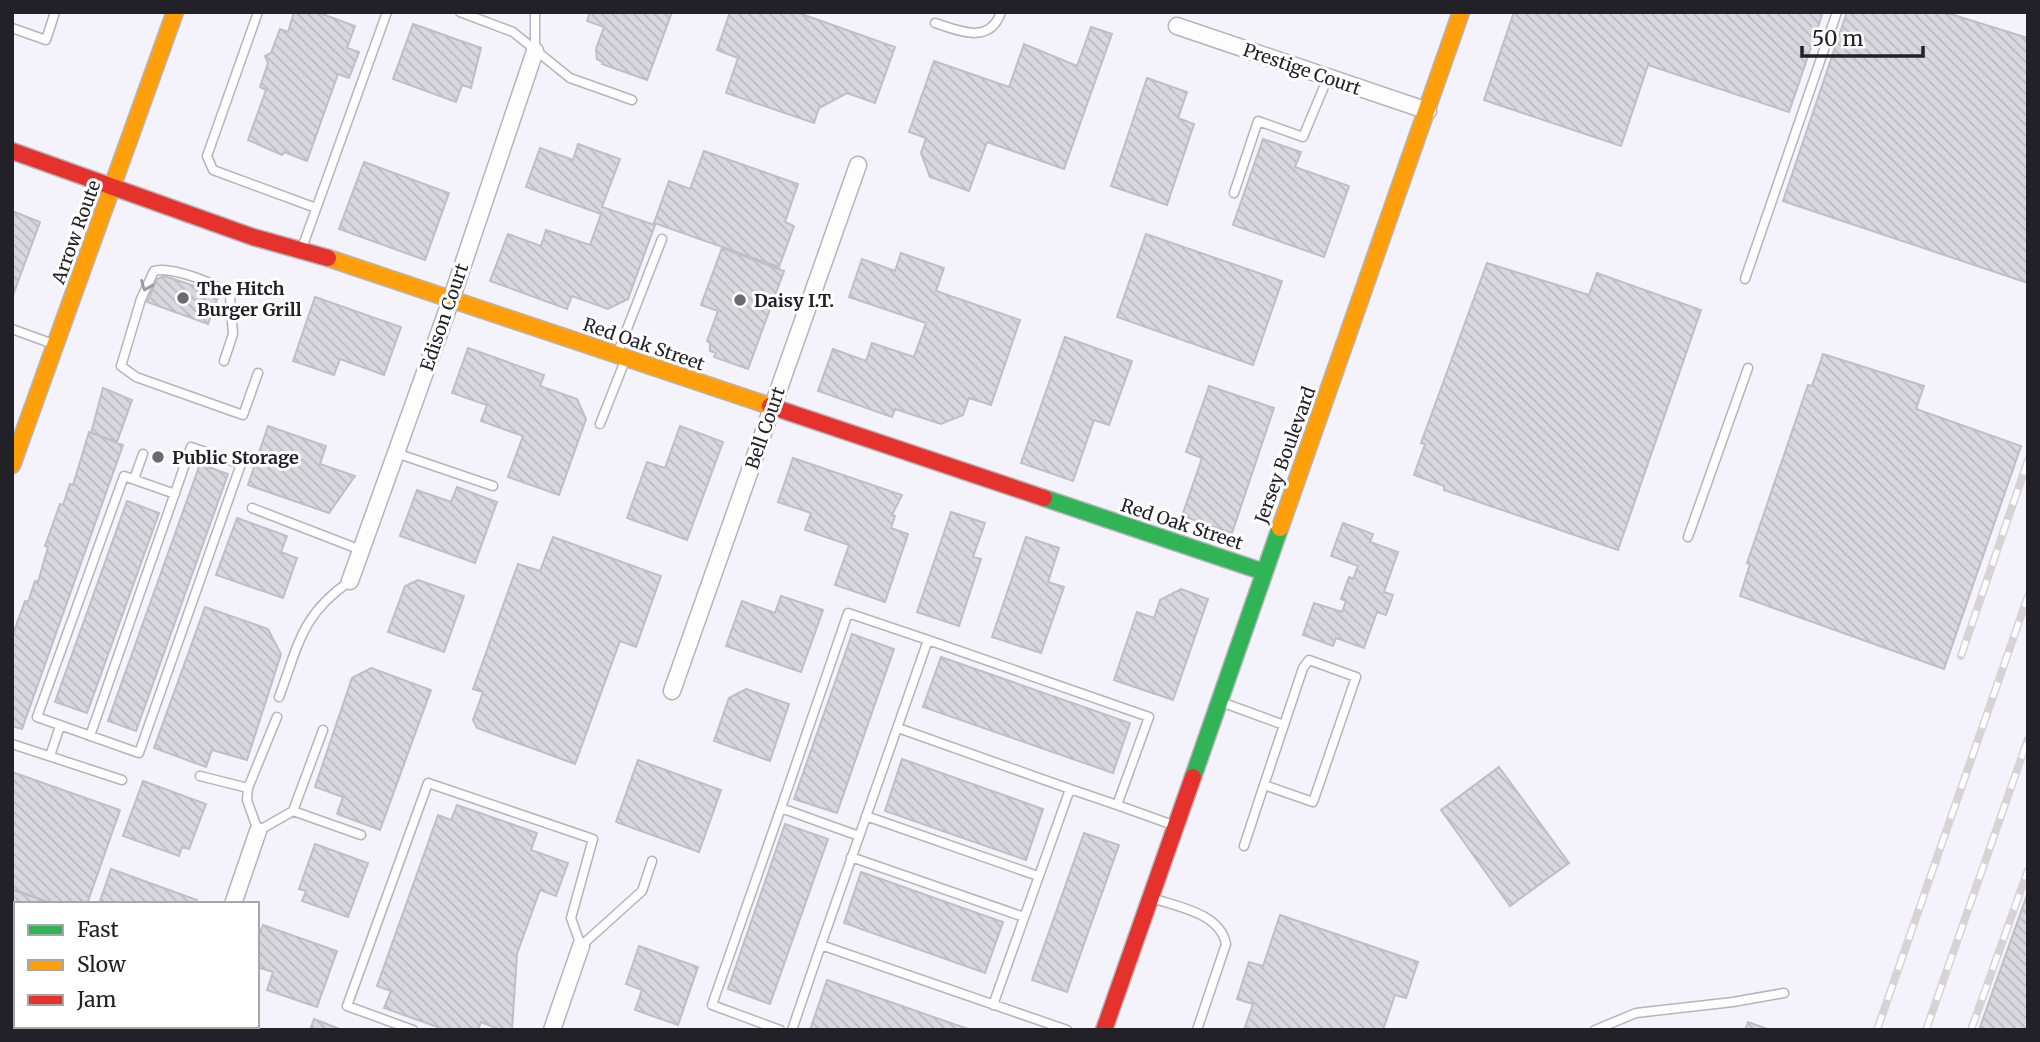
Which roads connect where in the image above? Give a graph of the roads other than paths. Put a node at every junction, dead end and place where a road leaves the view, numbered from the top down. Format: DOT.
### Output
graph roads {
  1 [pos="55,12"];
  2 [pos="175,12"];
  3 [pos="258,12"];
  4 [pos="387,12"];
  5 [pos="460,12"];
  6 [pos="535,12"];
  7 [pos="1001,12"];
  8 [pos="1461,12"];
  9 [pos="1837,12"];
  10 [pos="935,23"];
  11 [pos="1177,26"];
  12 [pos="12,27"];
  13 [pos="535,51"];
  14 [pos="1328,77"];
  15 [pos="632,100"];
  16 [pos="1428,111"];
  17 [pos="12,151"];
  18 [pos="858,165"];
  19 [pos="113,187"];
  20 [pos="1234,193"];
  21 [pos="316,208"];
  22 [pos="662,239"];
  23 [pos="301,251"];
  24 [pos="1745,279"];
  25 [pos="451,300"];
  26 [pos="12,329"];
  27 [pos="56,345"];
  28 [pos="621,357"];
  29 [pos="224,361"];
  30 [pos="1748,368"];
  31 [pos="258,373"];
  32 [pos="772,407"];
  33 [pos="600,424"];
  34 [pos="396,453"];
  35 [pos="143,454"];
  36 [pos="12,466"];
  37 [pos="134,479"];
  38 [pos="494,486"];
  39 [pos="175,494"];
  40 [pos="252,508"];
  41 [pos="1688,537"];
  42 [pos="361,550"];
  43 [pos="1264,572"];
  44 [pos="350,581"];
  45 [pos="928,640"];
  46 [pos="672,691"];
  47 [pos="279,697"];
  48 [pos="1219,702"];
  49 [pos="277,717"];
  50 [pos="1284,725"];
  51 [pos="60,726"];
  52 [pos="898,728"];
  53 [pos="323,730"];
  54 [pos="90,736"];
  55 [pos="12,744"];
  56 [pos="50,757"];
  57 [pos="200,776"];
  58 [pos="122,780"];
  59 [pos="1264,785"];
  60 [pos="248,788"];
  61 [pos="1070,789"];
  62 [pos="1117,805"];
  63 [pos="781,808"];
  64 [pos="293,811"];
  65 [pos="866,816"];
  66 [pos="1175,826"];
  67 [pos="258,831"];
  68 [pos="361,835"];
  69 [pos="859,836"];
  70 [pos="1244,846"];
  71 [pos="851,857"];
  72 [pos="652,861"];
  73 [pos="1038,876"];
  74 [pos="1150,897"];
  75 [pos="234,902"];
  76 [pos="1024,917"];
  77 [pos="821,945"];
  78 [pos="581,946"];
  79 [pos="1784,993"];
  80 [pos="993,1005"];
  81 [pos="1040,1026"];
  82 [pos="413,1030"];
  83 [pos="552,1030"];
  84 [pos="780,1030"];
  85 [pos="792,1030"];
  86 [pos="1067,1030"];
  87 [pos="1104,1030"];
  88 [pos="1197,1030"];
  89 [pos="1595,1030"];
  1 -- 12 [label="lane"];
  2 -- 19 [label="street, Arrow Route"];
  3 -- 21 [label="lane"];
  4 -- 21 [label="lane"];
  5 -- 13 [label="lane"];
  6 -- 13 [label="lane"];
  7 -- 10 [label="lane"];
  8 -- 16 [label="street, Jersey Boulevard"];
  9 -- 24 [label="lane"];
  11 -- 14 [label="street, Prestige Court"];
  13 -- 15 [label="lane"];
  13 -- 25 [label="street, Edison Court"];
  14 -- 16 [label="street, Prestige Court"];
  14 -- 20 [label="lane"];
  16 -- 43 [label="street, Jersey Boulevard"];
  17 -- 19 [label="street, Red Oak Street"];
  18 -- 32 [label="street, Bell Court"];
  19 -- 23 [label="street, Red Oak Street"];
  19 -- 27 [label="street, Arrow Route"];
  21 -- 23 [label="lane"];
  22 -- 28 [label="lane"];
  23 -- 25 [label="street, Red Oak Street"];
  25 -- 28 [label="street, Red Oak Street"];
  25 -- 34 [label="street, Edison Court"];
  26 -- 27 [label="lane"];
  27 -- 36 [label="street, Arrow Route"];
  28 -- 32 [label="street, Red Oak Street"];
  28 -- 33 [label="lane"];
  29 -- 31 [label="lane, one-way"];
  30 -- 41 [label="lane"];
  32 -- 43 [label="street, Red Oak Street"];
  32 -- 46 [label="street, Bell Court"];
  34 -- 38 [label="lane"];
  34 -- 42 [label="street, Edison Court"];
  35 -- 37 [label="lane"];
  37 -- 39 [label="lane"];
  37 -- 51 [label="lane"];
  39 -- 54 [label="lane"];
  39 -- 54 [label="lane"];
  40 -- 42 [label="lane"];
  42 -- 44 [label="street, Edison Court"];
  43 -- 48 [label="street, Jersey Boulevard"];
  44 -- 47 [label="lane"];
  45 -- 52 [label="lane"];
  45 -- 62 [label="lane"];
  45 -- 63 [label="lane"];
  48 -- 50 [label="lane"];
  48 -- 66 [label="street, Jersey Boulevard"];
  49 -- 60 [label="lane"];
  50 -- 59 [label="lane"];
  50 -- 59 [label="lane"];
  51 -- 54 [label="lane"];
  51 -- 56 [label="lane"];
  52 -- 61 [label="lane"];
  52 -- 65 [label="lane"];
  53 -- 64 [label="lane"];
  55 -- 56 [label="lane"];
  56 -- 58 [label="lane"];
  57 -- 60 [label="lane"];
  59 -- 70 [label="lane"];
  60 -- 67 [label="lane"];
  61 -- 62 [label="lane"];
  61 -- 73 [label="lane"];
  62 -- 66 [label="lane"];
  63 -- 69 [label="lane"];
  63 -- 84 [label="lane"];
  64 -- 67 [label="lane"];
  64 -- 68 [label="lane"];
  65 -- 69 [label="lane"];
  65 -- 73 [label="lane"];
  66 -- 74 [label="street, Jersey Boulevard"];
  67 -- 75 [label="street"];
  69 -- 71 [label="lane"];
  71 -- 76 [label="lane"];
  71 -- 77 [label="lane"];
  72 -- 78 [label="lane"];
  73 -- 76 [label="lane"];
  74 -- 87 [label="street, Jersey Boulevard"];
  74 -- 88 [label="lane"];
  76 -- 80 [label="lane"];
  77 -- 80 [label="lane"];
  77 -- 85 [label="lane"];
  78 -- 82 [label="lane"];
  78 -- 83 [label="street"];
  79 -- 89 [label="lane"];
  80 -- 81 [label="lane"];
  81 -- 86 [label="lane"];
}
